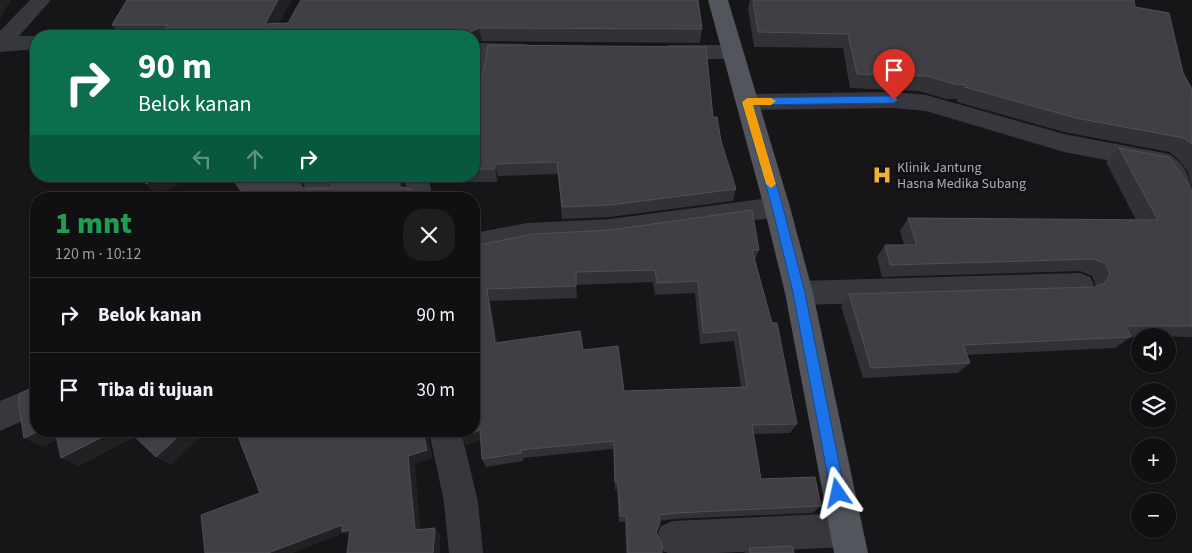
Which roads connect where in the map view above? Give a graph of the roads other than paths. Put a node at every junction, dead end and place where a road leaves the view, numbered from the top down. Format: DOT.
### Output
graph roads {
  1 [pos="42,0"];
  2 [pos="718,0"];
  3 [pos="30,42"];
  4 [pos="0,45"];
  5 [pos="480,51"];
  6 [pos="542,51"];
  7 [pos="652,51"];
  8 [pos="732,52"];
  9 [pos="747,102"];
  10 [pos="1192,203"];
  11 [pos="778,207"];
  12 [pos="480,243"];
  13 [pos="1080,286"];
  14 [pos="799,293"];
  15 [pos="30,403"];
  16 [pos="0,416"];
  17 [pos="446,437"];
  18 [pos="673,538"];
  19 [pos="848,541"];
  20 [pos="466,553"];
  1 -- 4 [label="street"];
  2 -- 8 [label="main road"];
  3 -- 4 [label="street"];
  5 -- 6 [label="street"];
  7 -- 8 [label="street"];
  8 -- 9 [label="main road"];
  9 -- 10 [label="street"];
  9 -- 11 [label="main road"];
  11 -- 12 [label="street"];
  11 -- 14 [label="main road"];
  13 -- 14 [label="street"];
  14 -- 19 [label="main road"];
  15 -- 16 [label="street"];
  17 -- 20 [label="street"];
  18 -- 19 [label="street"];
}
